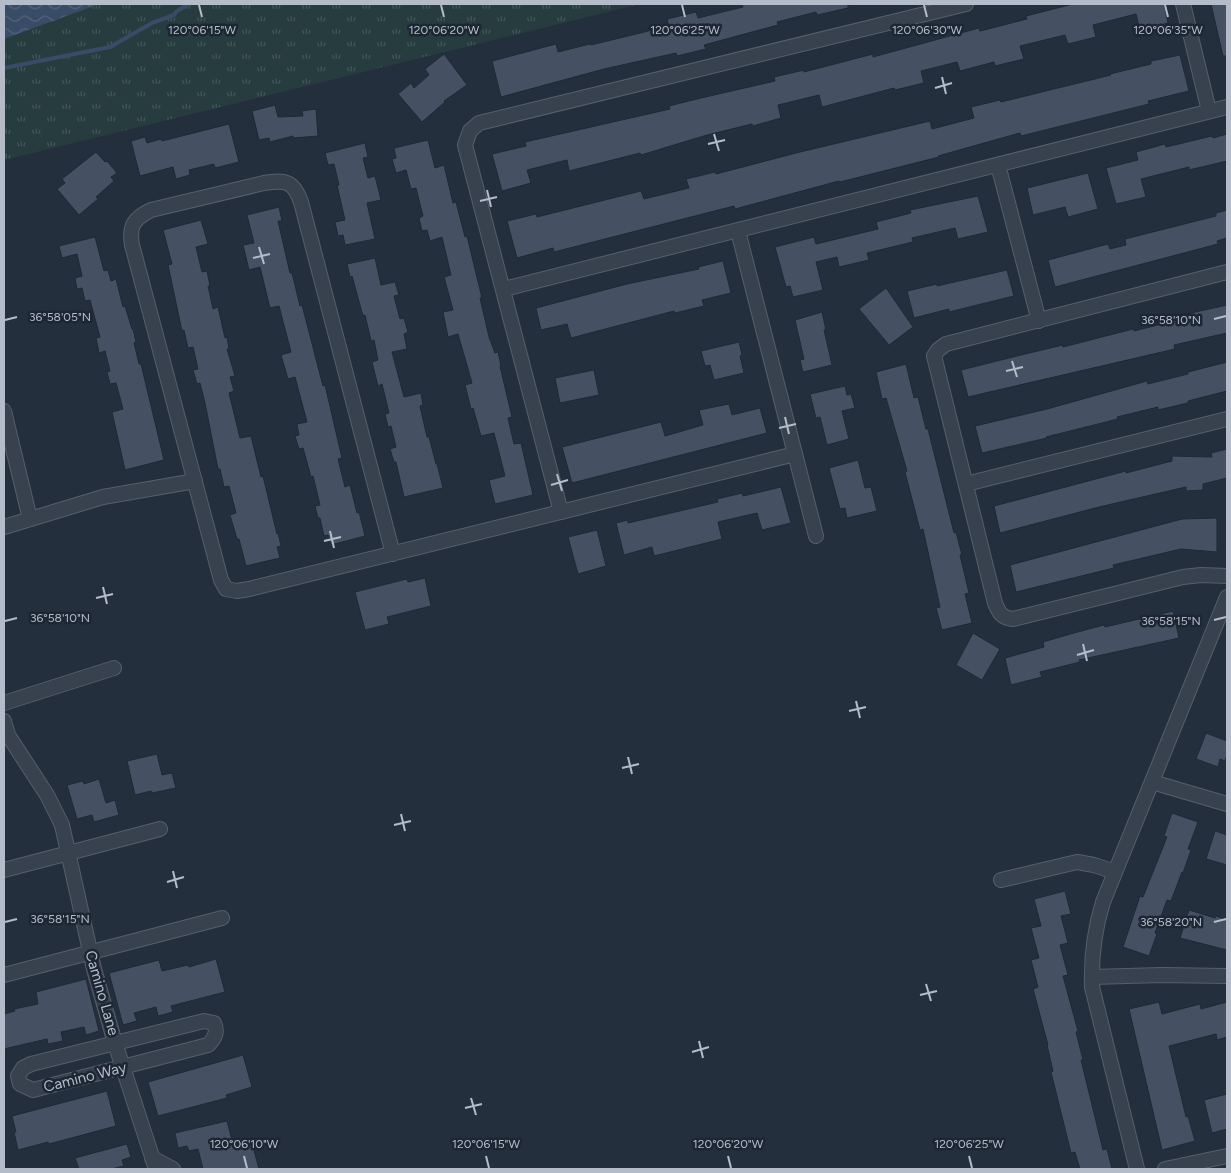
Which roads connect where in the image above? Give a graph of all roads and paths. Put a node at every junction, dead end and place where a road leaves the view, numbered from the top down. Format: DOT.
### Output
graph roads {
  1 [pos="966,4"];
  2 [pos="1183,4"];
  3 [pos="1227,106"];
  4 [pos="1209,111"];
  5 [pos="998,165"];
  6 [pos="738,231"];
  7 [pos="1227,272"];
  8 [pos="504,289"];
  9 [pos="1038,321"];
  10 [pos="4,411"];
  11 [pos="1227,419"];
  12 [pos="795,454"];
  13 [pos="195,480"];
  14 [pos="966,484"];
  15 [pos="561,512"];
  16 [pos="30,519"];
  17 [pos="4,527"];
  18 [pos="816,536"];
  19 [pos="393,554"];
  20 [pos="1227,576"];
  21 [pos="1227,597"];
  22 [pos="114,668"];
  23 [pos="4,702"];
  24 [pos="4,721"];
  25 [pos="1152,782"];
  26 [pos="1227,804"];
  27 [pos="160,829"];
  28 [pos="70,854"];
  29 [pos="4,870"];
  30 [pos="1115,872"];
  31 [pos="1001,880"];
  32 [pos="222,918"];
  33 [pos="90,953"];
  34 [pos="4,975"];
  35 [pos="1227,976"];
  36 [pos="1092,977"];
  37 [pos="115,1043"];
  38 [pos="123,1068"];
  39 [pos="1227,1156"];
  40 [pos="154,1164"];
  41 [pos="173,1169"];
  42 [pos="1137,1169"];
  43 [pos="1165,1169"];
  1 -- 8 [label="street"];
  2 -- 4 [label="street"];
  3 -- 4 [label="street"];
  4 -- 5 [label="street"];
  5 -- 6 [label="street"];
  5 -- 9 [label="street"];
  6 -- 8 [label="street"];
  6 -- 12 [label="street"];
  7 -- 9 [label="street"];
  8 -- 15 [label="street"];
  9 -- 14 [label="street"];
  10 -- 16 [label="street"];
  11 -- 14 [label="street"];
  12 -- 15 [label="street"];
  12 -- 18 [label="street"];
  13 -- 16 [label="street"];
  13 -- 19 [label="street"];
  13 -- 19 [label="street"];
  14 -- 20 [label="street"];
  15 -- 19 [label="street"];
  16 -- 17 [label="street"];
  21 -- 25 [label="street"];
  22 -- 23 [label="street"];
  24 -- 28 [label="street, Camino Lane"];
  25 -- 26 [label="street"];
  25 -- 30 [label="street"];
  27 -- 28 [label="street"];
  28 -- 29 [label="street"];
  28 -- 33 [label="street, Camino Lane"];
  30 -- 31 [label="street"];
  30 -- 36 [label="street"];
  32 -- 33 [label="street"];
  33 -- 34 [label="street"];
  33 -- 37 [label="street, Camino Lane"];
  35 -- 36 [label="street"];
  36 -- 42 [label="street"];
  37 -- 38 [label="street, Camino Lane"];
  37 -- 38 [label="street, Camino Way"];
  37 -- 38 [label="street, Camino Way"];
  38 -- 40 [label="street, Camino Lane"];
  39 -- 43 [label="street"];
  40 -- 41 [label="street, Camino Lane"];
}
